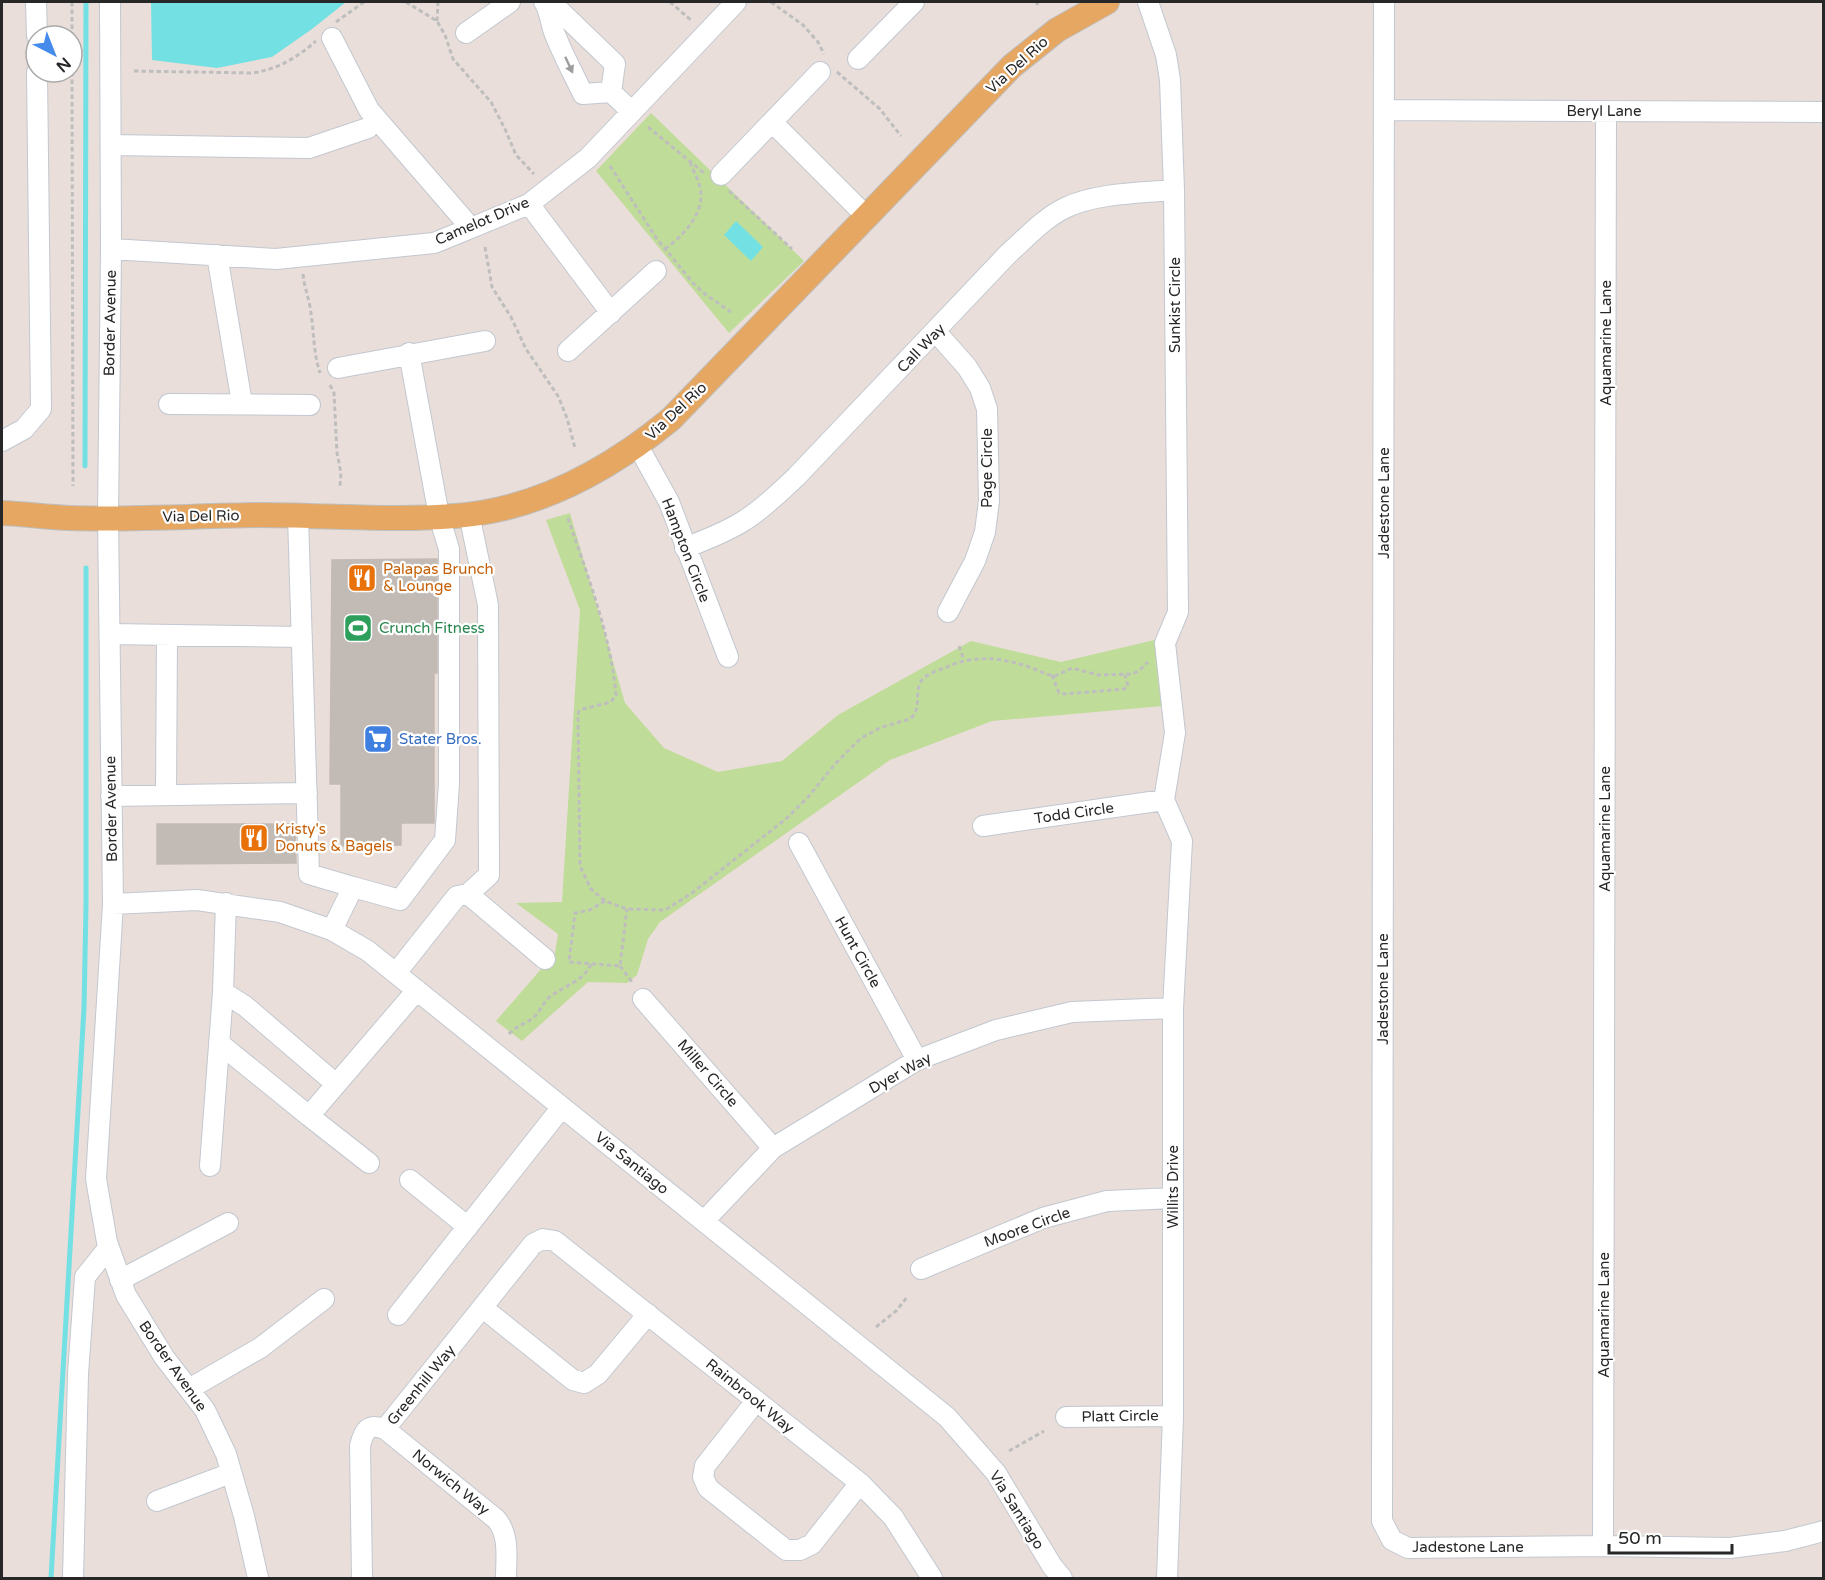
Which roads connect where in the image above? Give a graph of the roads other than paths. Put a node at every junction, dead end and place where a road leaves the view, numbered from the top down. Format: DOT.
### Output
graph roads {
  1 [pos="36,2"];
  2 [pos="110,2"];
  3 [pos="510,2"];
  4 [pos="736,2"];
  5 [pos="1107,2"];
  6 [pos="1148,2"];
  7 [pos="1384,2"];
  8 [pos="903,5"];
  9 [pos="547,6"];
  10 [pos="37,24"];
  11 [pos="329,33"];
  12 [pos="466,33"];
  13 [pos="858,59"];
  14 [pos="820,72"];
  15 [pos="37,84"];
  16 [pos="611,92"];
  17 [pos="1385,110"];
  18 [pos="1606,111"];
  19 [pos="632,112"];
  20 [pos="1824,112"];
  21 [pos="772,122"];
  22 [pos="368,128"];
  23 [pos="111,145"];
  24 [pos="722,175"];
  25 [pos="1174,190"];
  26 [pos="529,204"];
  27 [pos="867,217"];
  28 [pos="471,228"];
  29 [pos="111,249"];
  30 [pos="217,255"];
  31 [pos="656,271"];
  32 [pos="611,313"];
  33 [pos="936,332"];
  34 [pos="485,341"];
  35 [pos="568,351"];
  36 [pos="409,353"];
  37 [pos="338,368"];
  38 [pos="242,403"];
  39 [pos="169,404"];
  40 [pos="310,405"];
  41 [pos="2,441"];
  42 [pos="638,446"];
  43 [pos="2,513"];
  44 [pos="469,514"];
  45 [pos="298,516"];
  46 [pos="439,516"];
  47 [pos="108,518"];
  48 [pos="685,548"];
  49 [pos="948,612"];
  50 [pos="110,634"];
  51 [pos="167,635"];
  52 [pos="302,636"];
  53 [pos="728,657"];
  54 [pos="307,793"];
  55 [pos="166,795"];
  56 [pos="111,796"];
  57 [pos="1164,800"];
  58 [pos="983,826"];
  59 [pos="800,843"];
  60 [pos="353,887"];
  61 [pos="468,894"];
  62 [pos="226,903"];
  63 [pos="112,904"];
  64 [pos="332,930"];
  65 [pos="545,959"];
  66 [pos="396,973"];
  67 [pos="417,990"];
  68 [pos="223,992"];
  69 [pos="643,999"];
  70 [pos="1173,1008"];
  71 [pos="219,1043"];
  72 [pos="917,1060"];
  73 [pos="336,1084"];
  74 [pos="562,1107"];
  75 [pos="309,1116"];
  76 [pos="773,1148"];
  77 [pos="369,1163"];
  78 [pos="210,1166"];
  79 [pos="410,1180"];
  80 [pos="1173,1198"];
  81 [pos="704,1221"];
  82 [pos="228,1222"];
  83 [pos="468,1227"];
  84 [pos="543,1239"];
  85 [pos="109,1247"];
  86 [pos="921,1269"];
  87 [pos="120,1280"];
  88 [pos="324,1299"];
  89 [pos="483,1308"];
  90 [pos="648,1314"];
  91 [pos="398,1315"];
  92 [pos="189,1389"];
  93 [pos="756,1401"];
  94 [pos="1173,1416"];
  95 [pos="1066,1417"];
  96 [pos="385,1429"];
  97 [pos="231,1473"];
  98 [pos="860,1483"];
  99 [pos="157,1501"];
  100 [pos="1824,1531"];
  101 [pos="1603,1546"];
  102 [pos="73,1578"];
  103 [pos="258,1578"];
  104 [pos="362,1578"];
  105 [pos="506,1578"];
  106 [pos="932,1578"];
  107 [pos="1062,1578"];
  108 [pos="1167,1578"];
  1 -- 10 [label="street"];
  2 -- 23 [label="street, Border Avenue"];
  3 -- 12 [label="street"];
  4 -- 19 [label="street, Camelot Drive"];
  5 -- 27 [label="main road, Via Del Rio"];
  6 -- 25 [label="street, Sunkist Circle"];
  7 -- 17 [label="street, Jadestone Lane"];
  8 -- 13 [label="street"];
  9 -- 16 [label="street"];
  9 -- 16 [label="street, one-way"];
  11 -- 28 [label="street"];
  14 -- 21 [label="street"];
  15 -- 41 [label="street"];
  16 -- 19 [label="street"];
  17 -- 18 [label="street, Beryl Lane"];
  17 -- 101 [label="street, Jadestone Lane"];
  18 -- 20 [label="street, Beryl Lane"];
  18 -- 101 [label="street, Aquamarine Lane"];
  19 -- 26 [label="street, Camelot Drive"];
  21 -- 24 [label="street"];
  21 -- 27 [label="street"];
  22 -- 23 [label="street"];
  23 -- 29 [label="street, Border Avenue"];
  25 -- 33 [label="street, Call Way"];
  25 -- 57 [label="street, Sunkist Circle"];
  26 -- 28 [label="street, Camelot Drive"];
  26 -- 32 [label="street"];
  27 -- 42 [label="main road, Via Del Rio"];
  28 -- 30 [label="street, Camelot Drive"];
  29 -- 30 [label="street, Camelot Drive"];
  29 -- 47 [label="street, Border Avenue"];
  30 -- 38 [label="street"];
  31 -- 32 [label="street"];
  32 -- 35 [label="street"];
  33 -- 48 [label="street, Call Way"];
  33 -- 49 [label="street, Page Circle"];
  34 -- 36 [label="street"];
  36 -- 37 [label="street"];
  36 -- 46 [label="street"];
  38 -- 39 [label="street"];
  38 -- 40 [label="street"];
  42 -- 44 [label="main road, Via Del Rio"];
  42 -- 48 [label="street, Hampton Circle"];
  43 -- 47 [label="main road, Via Del Rio"];
  44 -- 46 [label="main road, Via Del Rio"];
  44 -- 61 [label="street"];
  45 -- 46 [label="main road, Via Del Rio"];
  45 -- 47 [label="main road, Via Del Rio"];
  45 -- 52 [label="street"];
  46 -- 60 [label="street"];
  47 -- 50 [label="street, Border Avenue"];
  48 -- 53 [label="street, Hampton Circle"];
  50 -- 51 [label="street"];
  50 -- 56 [label="street, Border Avenue"];
  51 -- 52 [label="street"];
  51 -- 55 [label="street"];
  52 -- 54 [label="street"];
  54 -- 55 [label="street"];
  54 -- 60 [label="street"];
  55 -- 56 [label="street"];
  56 -- 63 [label="street, Border Avenue"];
  57 -- 58 [label="street, Todd Circle"];
  57 -- 70 [label="street, Willits Drive"];
  59 -- 72 [label="street, Hunt Circle"];
  60 -- 64 [label="street"];
  61 -- 65 [label="street"];
  61 -- 66 [label="street"];
  62 -- 63 [label="street, Via Santiago"];
  62 -- 64 [label="street, Via Santiago"];
  62 -- 68 [label="street"];
  63 -- 85 [label="street, Border Avenue"];
  64 -- 66 [label="street, Via Santiago"];
  66 -- 67 [label="street, Via Santiago"];
  67 -- 73 [label="street"];
  67 -- 74 [label="street, Via Santiago"];
  68 -- 71 [label="street"];
  68 -- 73 [label="street"];
  69 -- 76 [label="street, Miller Circle"];
  70 -- 72 [label="street, Dyer Way"];
  70 -- 80 [label="street, Willits Drive"];
  71 -- 75 [label="street"];
  71 -- 78 [label="street"];
  72 -- 76 [label="street, Dyer Way"];
  73 -- 75 [label="street"];
  74 -- 81 [label="street, Via Santiago"];
  74 -- 83 [label="street"];
  75 -- 77 [label="street"];
  76 -- 81 [label="street, Dyer Way"];
  79 -- 83 [label="street"];
  80 -- 86 [label="street, Moore Circle"];
  80 -- 94 [label="street, Willits Drive"];
  81 -- 107 [label="street, Via Santiago"];
  82 -- 87 [label="street"];
  83 -- 91 [label="street"];
  84 -- 89 [label="street, Greenhill Way"];
  84 -- 90 [label="street, Rainbrook Way"];
  85 -- 87 [label="street, Border Avenue"];
  85 -- 102 [label="street"];
  87 -- 92 [label="street, Border Avenue"];
  88 -- 92 [label="street"];
  89 -- 90 [label="street"];
  89 -- 96 [label="street, Greenhill Way"];
  90 -- 93 [label="street, Rainbrook Way"];
  92 -- 97 [label="street, Border Avenue"];
  93 -- 98 [label="street, Rainbrook Way"];
  93 -- 98 [label="street"];
  94 -- 95 [label="street, Platt Circle"];
  94 -- 108 [label="street, Willits Drive"];
  96 -- 104 [label="street, Greenhill Way"];
  96 -- 105 [label="street, Norwich Way"];
  97 -- 99 [label="street"];
  97 -- 103 [label="street, Border Avenue"];
  98 -- 106 [label="street, Rainbrook Way"];
  100 -- 101 [label="street, Jadestone Lane"];
}
